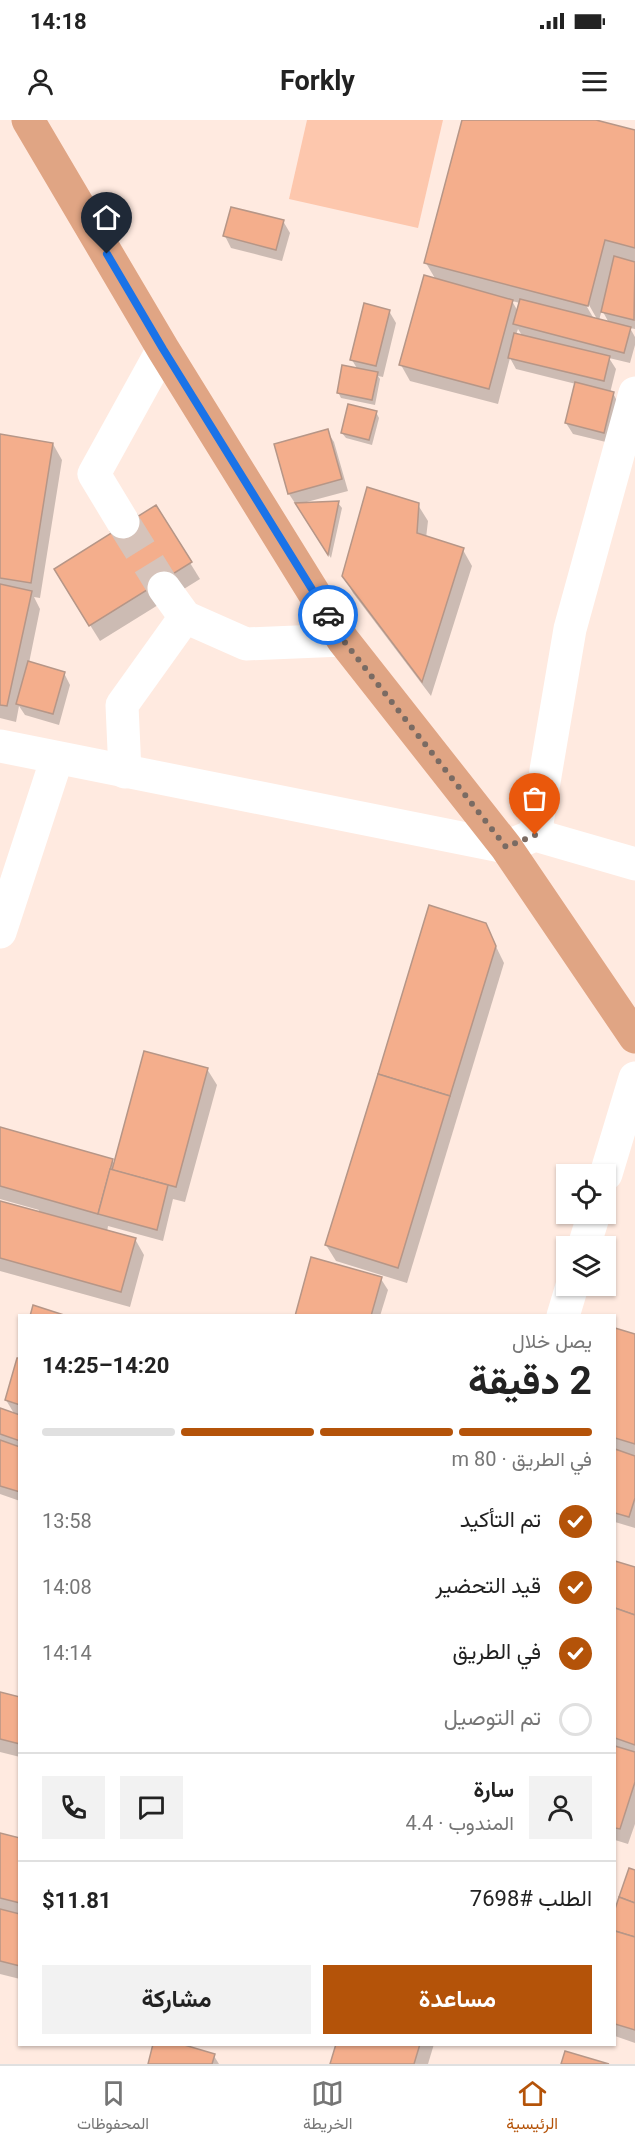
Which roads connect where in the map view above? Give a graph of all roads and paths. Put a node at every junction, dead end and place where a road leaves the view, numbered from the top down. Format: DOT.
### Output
graph roads {
  1 [pos="28,120"];
  2 [pos="163,349"];
  3 [pos="635,393"];
  4 [pos="628,442"];
  5 [pos="123,522"];
  6 [pos="164,588"];
  7 [pos="185,617"];
  8 [pos="343,640"];
  9 [pos="0,746"];
  10 [pos="57,758"];
  11 [pos="125,772"];
  12 [pos="521,841"];
  13 [pos="635,864"];
  14 [pos="0,932"];
  15 [pos="635,1037"];
  16 [pos="635,1078"];
  17 [pos="609,1164"];
  18 [pos="569,1296"];
  19 [pos="564,1314"];
  1 -- 2 [label="main road"];
  2 -- 5 [label="street"];
  2 -- 8 [label="main road"];
  3 -- 4 [label="street"];
  4 -- 12 [label="street"];
  6 -- 7 [label="street"];
  7 -- 8 [label="street"];
  7 -- 11 [label="street"];
  8 -- 12 [label="main road"];
  9 -- 10 [label="street"];
  10 -- 11 [label="street"];
  10 -- 14 [label="street"];
  11 -- 12 [label="street"];
  12 -- 13 [label="street"];
  12 -- 15 [label="main road"];
  16 -- 17 [label="street"];
  18 -- 19 [label="street"];
}
